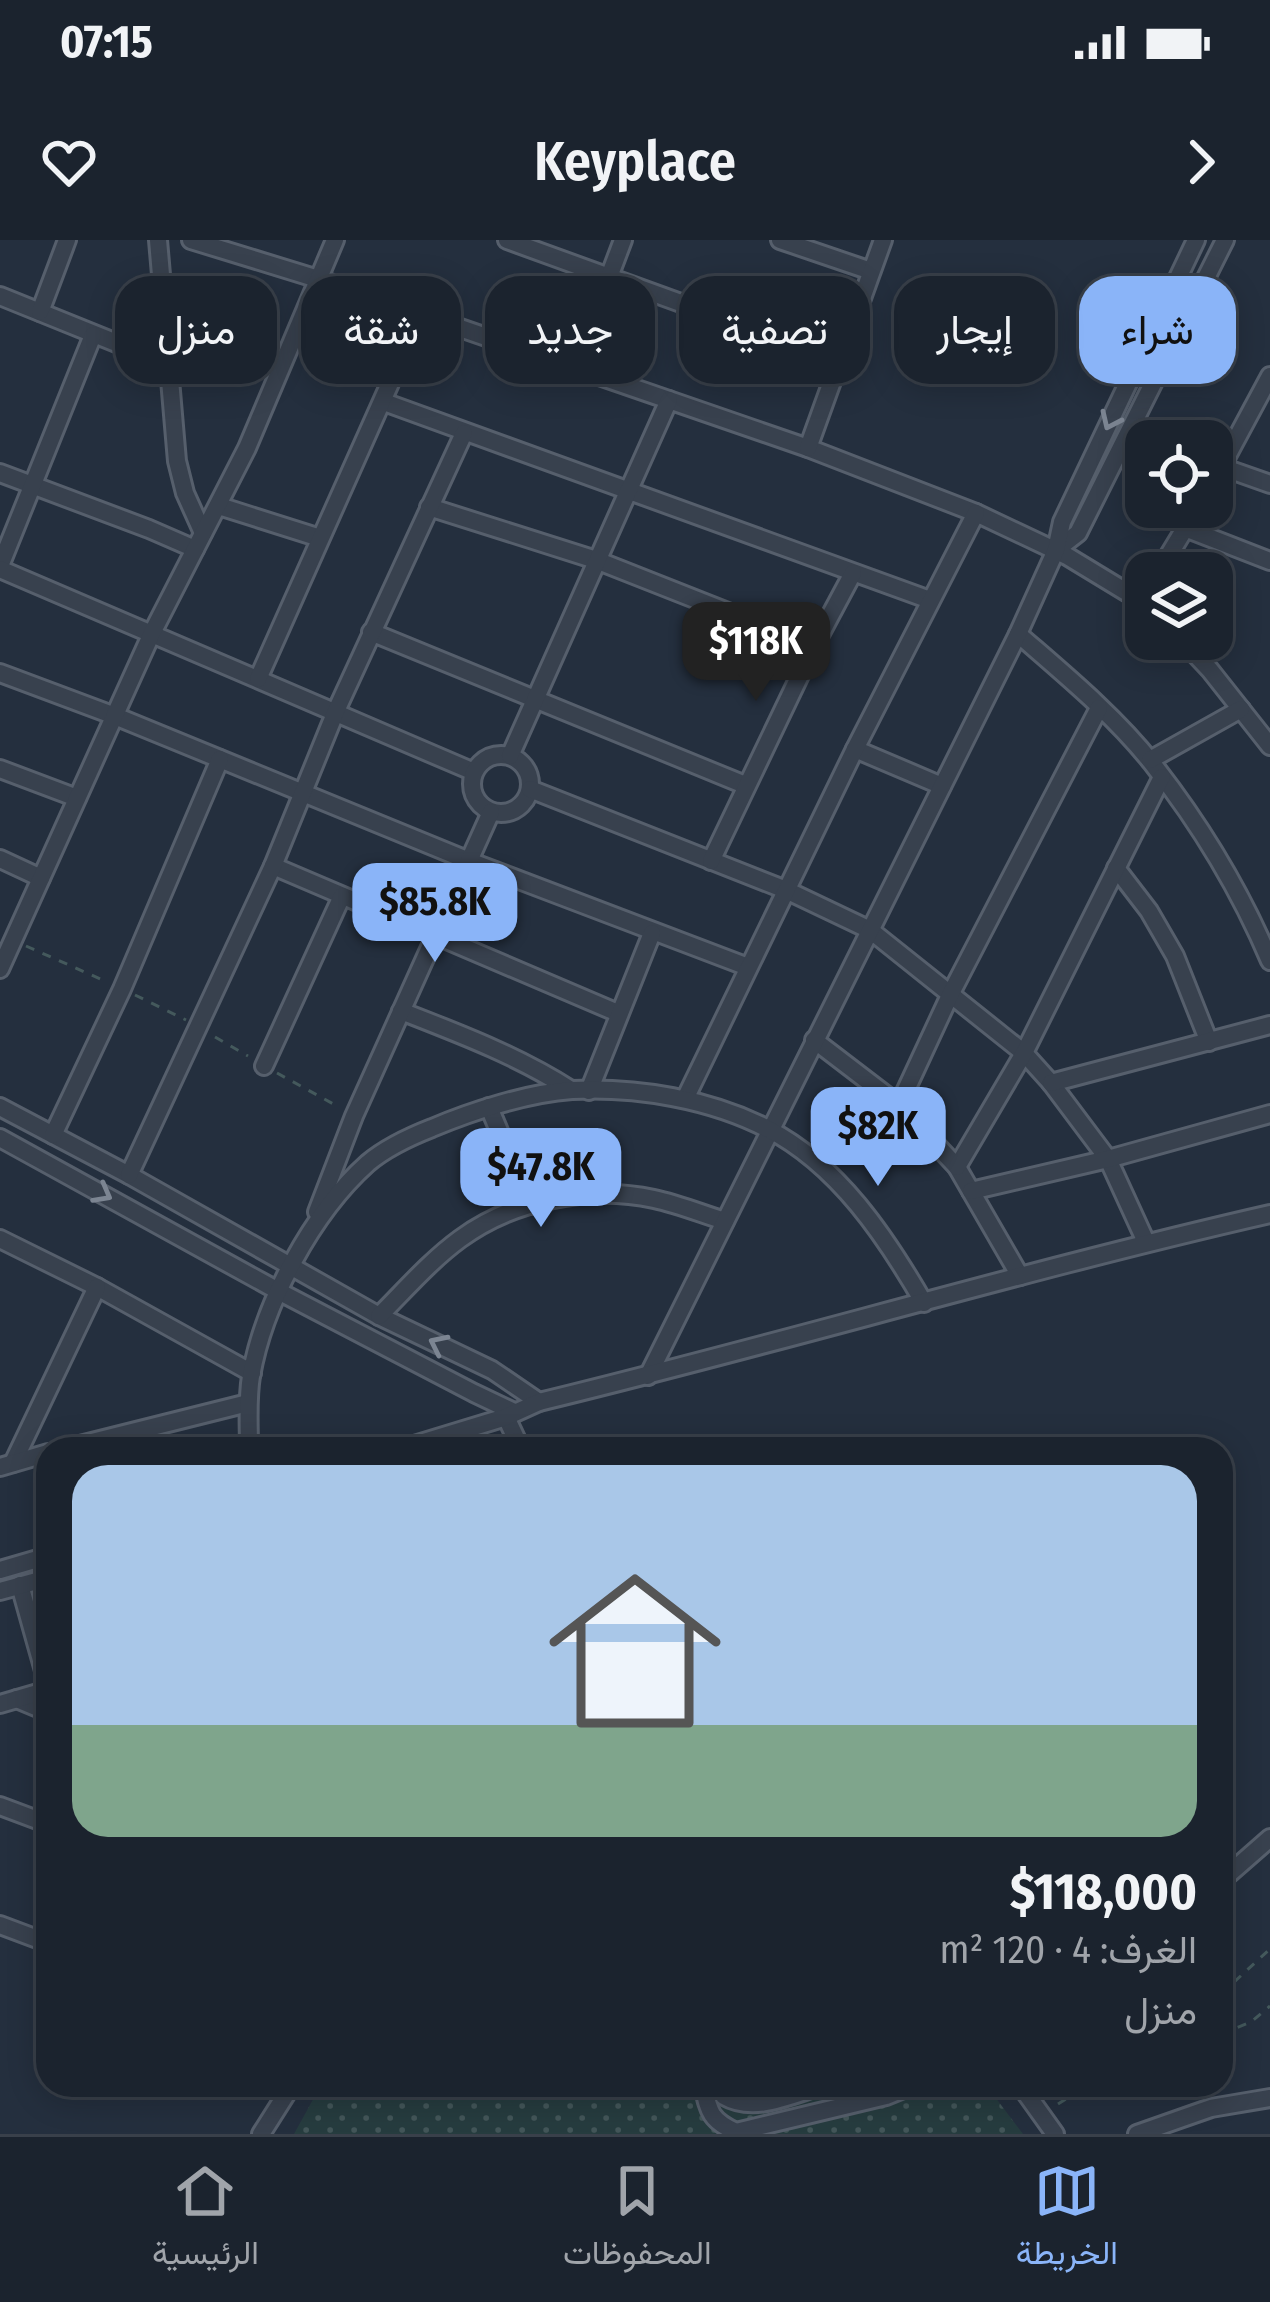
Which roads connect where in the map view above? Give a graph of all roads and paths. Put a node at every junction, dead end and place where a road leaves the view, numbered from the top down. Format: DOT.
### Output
graph roads {
  1 [pos="67,240"];
  2 [pos="158,240"];
  3 [pos="191,240"];
  4 [pos="335,240"];
  5 [pos="507,240"];
  6 [pos="623,240"];
  7 [pos="781,240"];
  8 [pos="883,240"];
  9 [pos="1196,240"];
  10 [pos="1226,240"];
  11 [pos="871,271"];
  12 [pos="160,276"];
  13 [pos="308,276"];
  14 [pos="319,276"];
  15 [pos="604,276"];
  16 [pos="610,276"];
  17 [pos="869,276"];
  18 [pos="1179,276"];
  19 [pos="1208,276"];
  20 [pos="0,296"];
  21 [pos="40,312"];
  22 [pos="301,322"];
  23 [pos="93,335"];
  24 [pos="115,342"];
  25 [pos="1270,376"];
  26 [pos="169,384"];
  27 [pos="392,384"];
  28 [pos="623,384"];
  29 [pos="830,384"];
  30 [pos="1127,384"];
  31 [pos="1153,384"];
  32 [pos="669,400"];
  33 [pos="384,402"];
  34 [pos="1264,406"];
  35 [pos="464,433"];
  36 [pos="808,448"];
  37 [pos="1233,451"];
  38 [pos="1233,471"];
  39 [pos="0,473"];
  40 [pos="1270,484"];
  41 [pos="32,486"];
  42 [pos="627,491"];
  43 [pos="219,506"];
  44 [pos="429,507"];
  45 [pos="976,513"];
  46 [pos="1185,528"];
  47 [pos="320,538"];
  48 [pos="199,541"];
  49 [pos="1055,550"];
  50 [pos="1171,552"];
  51 [pos="1261,557"];
  52 [pos="596,560"];
  53 [pos="0,568"];
  54 [pos="853,573"];
  55 [pos="1270,580"];
  56 [pos="1125,588"];
  57 [pos="930,600"];
  58 [pos="371,632"];
  59 [pos="152,633"];
  60 [pos="1018,634"];
  61 [pos="814,646"];
  62 [pos="1201,660"];
  63 [pos="2,678"];
  64 [pos="258,679"];
  65 [pos="533,699"];
  66 [pos="1099,708"];
  67 [pos="1241,709"];
  68 [pos="335,711"];
  69 [pos="115,716"];
  70 [pos="1270,746"];
  71 [pos="855,749"];
  72 [pos="510,755"];
  73 [pos="220,759"];
  74 [pos="1150,760"];
  75 [pos="0,769"];
  76 [pos="474,772"];
  77 [pos="1162,777"];
  78 [pos="745,785"];
  79 [pos="942,786"];
  80 [pos="530,789"];
  81 [pos="303,792"];
  82 [pos="77,798"];
  83 [pos="491,812"];
  84 [pos="0,859"];
  85 [pos="711,861"];
  86 [pos="469,862"];
  87 [pos="273,866"];
  88 [pos="1116,868"];
  89 [pos="41,878"];
  90 [pos="786,890"];
  91 [pos="341,896"];
  92 [pos="870,930"];
  93 [pos="652,933"];
  94 [pos="436,937"];
  95 [pos="1270,961"];
  96 [pos="748,967"];
  97 [pos="0,969"];
  98 [pos="951,993"];
  99 [pos="401,1011"];
  100 [pos="618,1013"];
  101 [pos="1270,1025"];
  102 [pos="814,1040"];
  103 [pos="1209,1042"];
  104 [pos="1024,1053"];
  105 [pos="264,1066"];
  106 [pos="1051,1083"];
  107 [pos="580,1091"];
  108 [pos="686,1099"];
  109 [pos="899,1105"];
  110 [pos="0,1107"];
  111 [pos="489,1107"];
  112 [pos="1270,1114"];
  113 [pos="770,1130"];
  114 [pos="53,1135"];
  115 [pos="0,1138"];
  116 [pos="1108,1159"];
  117 [pos="957,1167"];
  118 [pos="129,1175"];
  119 [pos="971,1191"];
  120 [pos="530,1205"];
  121 [pos="1270,1214"];
  122 [pos="725,1221"];
  123 [pos="310,1230"];
  124 [pos="0,1239"];
  125 [pos="1146,1242"];
  126 [pos="290,1267"];
  127 [pos="1020,1276"];
  128 [pos="97,1287"];
  129 [pos="280,1292"];
  130 [pos="924,1303"];
  131 [pos="379,1316"];
  132 [pos="252,1373"];
  133 [pos="648,1376"];
  134 [pos="539,1402"];
  135 [pos="248,1403"];
  136 [pos="510,1414"];
  137 [pos="112,1437"];
  138 [pos="249,1437"];
  139 [pos="438,1437"];
  140 [pos="517,1437"];
  141 [pos="36,1456"];
  142 [pos="6,1465"];
  143 [pos="36,1560"];
  144 [pos="0,1570"];
  145 [pos="36,1581"];
  146 [pos="20,1585"];
  147 [pos="0,1591"];
  148 [pos="36,1644"];
  149 [pos="0,1806"];
  150 [pos="36,1820"];
  151 [pos="1270,1838"];
  152 [pos="1233,1870"];
  153 [pos="0,1925"];
  154 [pos="36,1938"];
  155 [pos="1270,1949"];
  156 [pos="1233,1983"];
  157 [pos="1270,2006"];
  158 [pos="1233,2030"];
  159 [pos="284,2097"];
  160 [pos="706,2097"];
  161 [pos="724,2097"];
  162 [pos="735,2097"];
  163 [pos="783,2097"];
  164 [pos="882,2097"];
  165 [pos="1028,2097"];
  166 [pos="1069,2097"];
  167 [pos="1270,2098"];
  168 [pos="1041,2115"];
  169 [pos="715,2119"];
  170 [pos="261,2134"];
  171 [pos="1055,2134"];
  172 [pos="1137,2134"];
  1 -- 21 [label="street"];
  2 -- 12 [label="street"];
  3 -- 13 [label="street"];
  4 -- 14 [label="street"];
  5 -- 15 [label="street"];
  6 -- 16 [label="street"];
  7 -- 11 [label="street"];
  8 -- 11 [label="street"];
  9 -- 18 [label="street"];
  10 -- 19 [label="street"];
  11 -- 17 [label="street"];
  20 -- 21 [label="street"];
  21 -- 23 [label="street"];
  22 -- 43 [label="street"];
  23 -- 24 [label="street"];
  23 -- 41 [label="street"];
  25 -- 34 [label="street"];
  26 -- 48 [label="street"];
  27 -- 33 [label="street"];
  28 -- 32 [label="street"];
  29 -- 36 [label="street"];
  30 -- 49 [label="street, one-way"];
  31 -- 49 [label="street"];
  32 -- 36 [label="street"];
  32 -- 42 [label="street"];
  33 -- 35 [label="street"];
  33 -- 47 [label="street"];
  34 -- 37 [label="street"];
  35 -- 42 [label="street"];
  35 -- 44 [label="street"];
  36 -- 45 [label="street"];
  38 -- 40 [label="street"];
  39 -- 41 [label="street"];
  41 -- 48 [label="street"];
  41 -- 53 [label="street"];
  42 -- 52 [label="street"];
  42 -- 54 [label="street"];
  43 -- 47 [label="street"];
  43 -- 48 [label="street"];
  44 -- 52 [label="street"];
  44 -- 58 [label="street"];
  45 -- 49 [label="street"];
  45 -- 57 [label="street"];
  46 -- 50 [label="street"];
  46 -- 51 [label="street"];
  47 -- 64 [label="street"];
  48 -- 59 [label="street"];
  49 -- 56 [label="street"];
  49 -- 60 [label="street"];
  51 -- 55 [label="street"];
  52 -- 61 [label="street"];
  52 -- 65 [label="street"];
  53 -- 59 [label="street"];
  54 -- 57 [label="street"];
  54 -- 61 [label="street"];
  57 -- 71 [label="street"];
  58 -- 65 [label="street"];
  58 -- 68 [label="street"];
  59 -- 64 [label="street"];
  59 -- 69 [label="street"];
  60 -- 66 [label="street"];
  60 -- 79 [label="street"];
  61 -- 78 [label="street"];
  62 -- 67 [label="street"];
  63 -- 69 [label="street"];
  64 -- 68 [label="street"];
  65 -- 72 [label="street"];
  65 -- 78 [label="street"];
  66 -- 74 [label="street"];
  66 -- 98 [label="street"];
  67 -- 70 [label="street"];
  67 -- 74 [label="street"];
  68 -- 76 [label="street"];
  68 -- 81 [label="street"];
  69 -- 73 [label="street"];
  69 -- 82 [label="street"];
  71 -- 79 [label="street"];
  71 -- 90 [label="street"];
  72 -- 76 [label="street"];
  72 -- 80 [label="street"];
  73 -- 81 [label="street"];
  73 -- 114 [label="street"];
  74 -- 77 [label="street"];
  75 -- 82 [label="street"];
  76 -- 83 [label="street"];
  77 -- 88 [label="street"];
  77 -- 95 [label="street"];
  78 -- 85 [label="street"];
  79 -- 92 [label="street"];
  80 -- 83 [label="street"];
  80 -- 85 [label="street"];
  81 -- 86 [label="street"];
  81 -- 87 [label="street"];
  82 -- 89 [label="street"];
  83 -- 86 [label="street"];
  84 -- 89 [label="street"];
  85 -- 90 [label="street"];
  86 -- 93 [label="street"];
  86 -- 94 [label="street"];
  87 -- 91 [label="street"];
  87 -- 118 [label="street"];
  88 -- 103 [label="street"];
  88 -- 104 [label="street"];
  89 -- 97 [label="street"];
  90 -- 92 [label="street"];
  90 -- 96 [label="street"];
  91 -- 94 [label="street"];
  91 -- 105 [label="street"];
  92 -- 98 [label="street"];
  92 -- 102 [label="street"];
  93 -- 96 [label="street"];
  93 -- 100 [label="street"];
  94 -- 99 [label="street"];
  94 -- 100 [label="street"];
  96 -- 108 [label="street"];
  98 -- 104 [label="street"];
  98 -- 109 [label="street"];
  99 -- 107 [label="street"];
  99 -- 123 [label="street"];
  100 -- 107 [label="street"];
  101 -- 103 [label="street"];
  102 -- 109 [label="street"];
  102 -- 113 [label="street"];
  103 -- 106 [label="street"];
  104 -- 106 [label="street"];
  104 -- 117 [label="street"];
  106 -- 116 [label="street"];
  107 -- 108 [label="street"];
  107 -- 111 [label="street"];
  108 -- 113 [label="street"];
  109 -- 117 [label="street"];
  110 -- 114 [label="street"];
  111 -- 120 [label="street"];
  111 -- 123 [label="street"];
  112 -- 116 [label="street"];
  113 -- 122 [label="street"];
  113 -- 130 [label="street"];
  114 -- 118 [label="street"];
  115 -- 129 [label="street, one-way"];
  116 -- 119 [label="street"];
  116 -- 125 [label="street"];
  117 -- 119 [label="street"];
  118 -- 126 [label="street"];
  119 -- 127 [label="street"];
  120 -- 122 [label="street"];
  120 -- 131 [label="street"];
  121 -- 125 [label="street"];
  122 -- 133 [label="street"];
  123 -- 126 [label="street"];
  124 -- 128 [label="street"];
  125 -- 127 [label="street"];
  126 -- 129 [label="street"];
  126 -- 131 [label="street"];
  127 -- 130 [label="street"];
  128 -- 132 [label="street"];
  128 -- 142 [label="street"];
  129 -- 132 [label="street"];
  129 -- 136 [label="street"];
  130 -- 133 [label="street"];
  134 -- 131 [label="street, one-way"];
  132 -- 135 [label="street"];
  133 -- 134 [label="street"];
  134 -- 136 [label="street"];
  135 -- 137 [label="street"];
  135 -- 138 [label="street"];
  136 -- 139 [label="street"];
  136 -- 140 [label="street"];
  141 -- 142 [label="street"];
  143 -- 144 [label="street"];
  145 -- 146 [label="street"];
  146 -- 147 [label="street"];
  146 -- 148 [label="street"];
  149 -- 150 [label="street"];
  151 -- 152 [label="street"];
  153 -- 154 [label="street"];
  155 -- 156 [label="path"];
  157 -- 158 [label="path"];
  159 -- 170 [label="street"];
  160 -- 169 [label="street"];
  161 -- 169 [label="street"];
  162 -- 163 [label="street"];
  164 -- 169 [label="street"];
  165 -- 168 [label="street"];
  166 -- 168 [label="path"];
  167 -- 172 [label="street"];
  168 -- 171 [label="street"];
}
